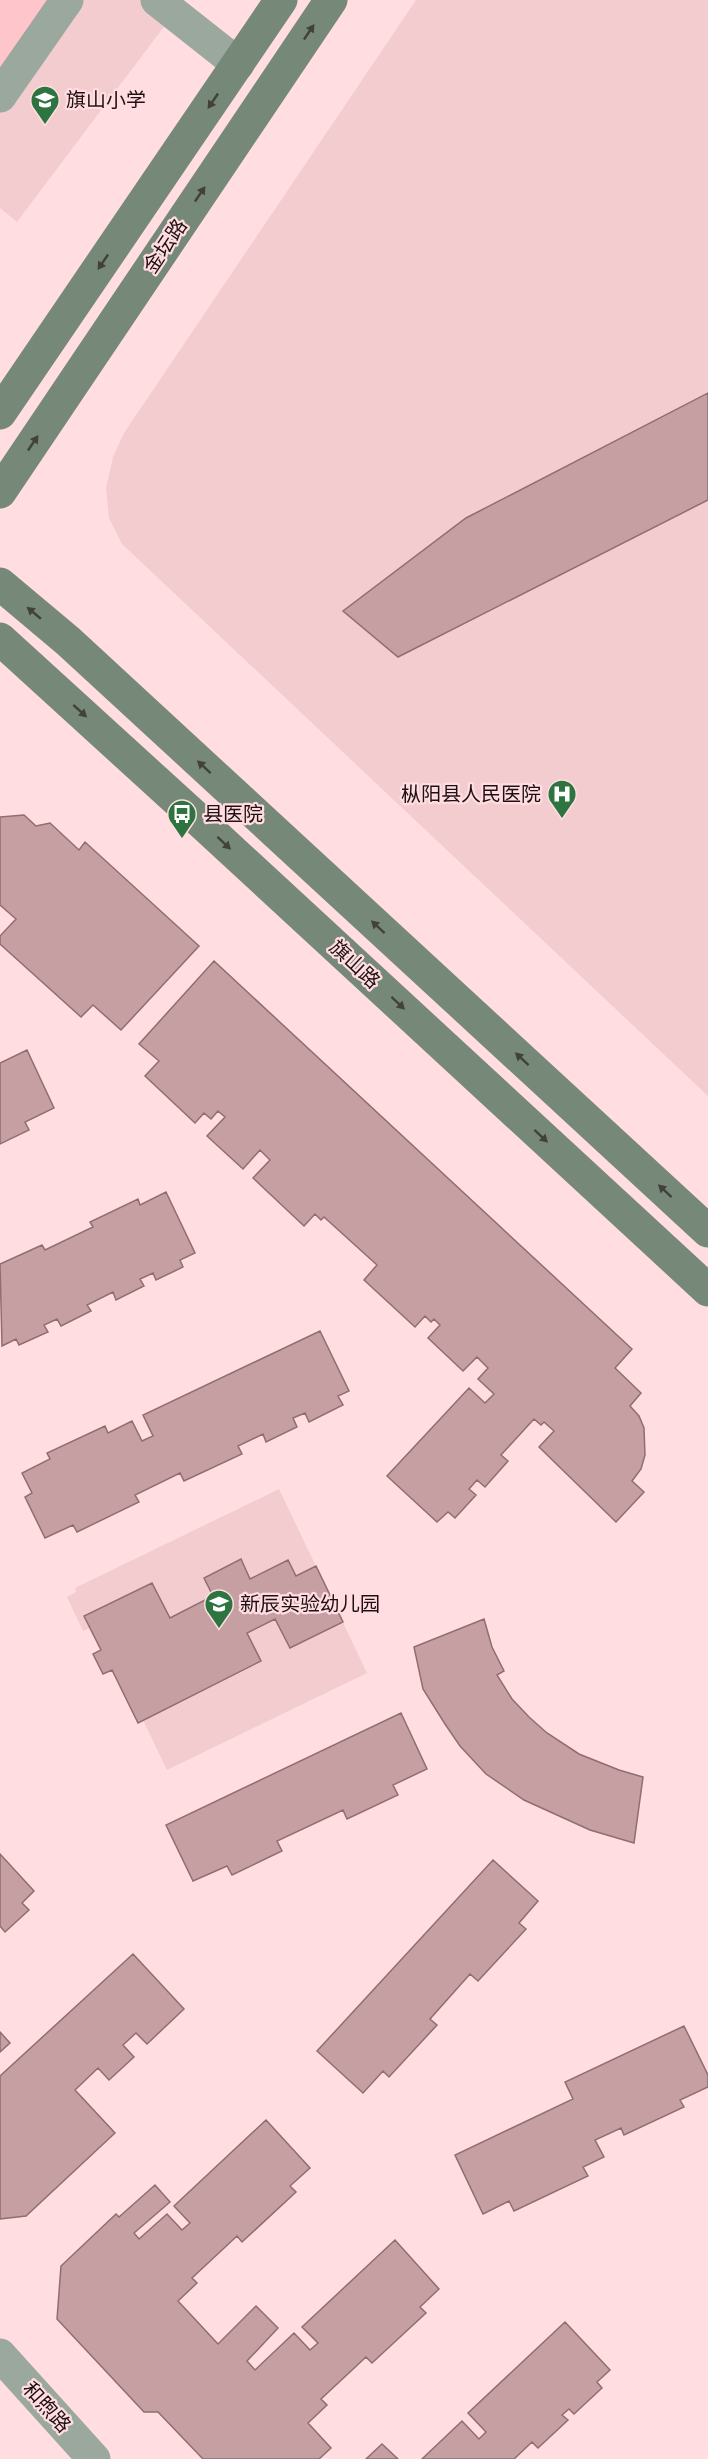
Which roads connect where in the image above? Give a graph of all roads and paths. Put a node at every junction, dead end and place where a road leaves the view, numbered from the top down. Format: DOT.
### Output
graph roads {
  1 [pos="67,0"];
  2 [pos="158,0"];
  3 [pos="281,0"];
  4 [pos="330,0"];
  5 [pos="238,64"];
  6 [pos="0,96"];
  7 [pos="0,413"];
  8 [pos="0,492"];
  9 [pos="0,584"];
  10 [pos="0,639"];
  11 [pos="708,1231"];
  12 [pos="708,1290"];
  13 [pos="0,2355"];
  14 [pos="94,2459"];
  1 -- 6 [label="street"];
  2 -- 5 [label="street"];
  3 -- 5 [label="main road"];
  8 -- 4 [label="main road, 金坛路, one-way"];
  5 -- 7 [label="main road, one-way"];
  11 -- 9 [label="main road, one-way"];
  10 -- 12 [label="main road, 旗山路, one-way"];
  13 -- 14 [label="street, 和煦路"];
}
